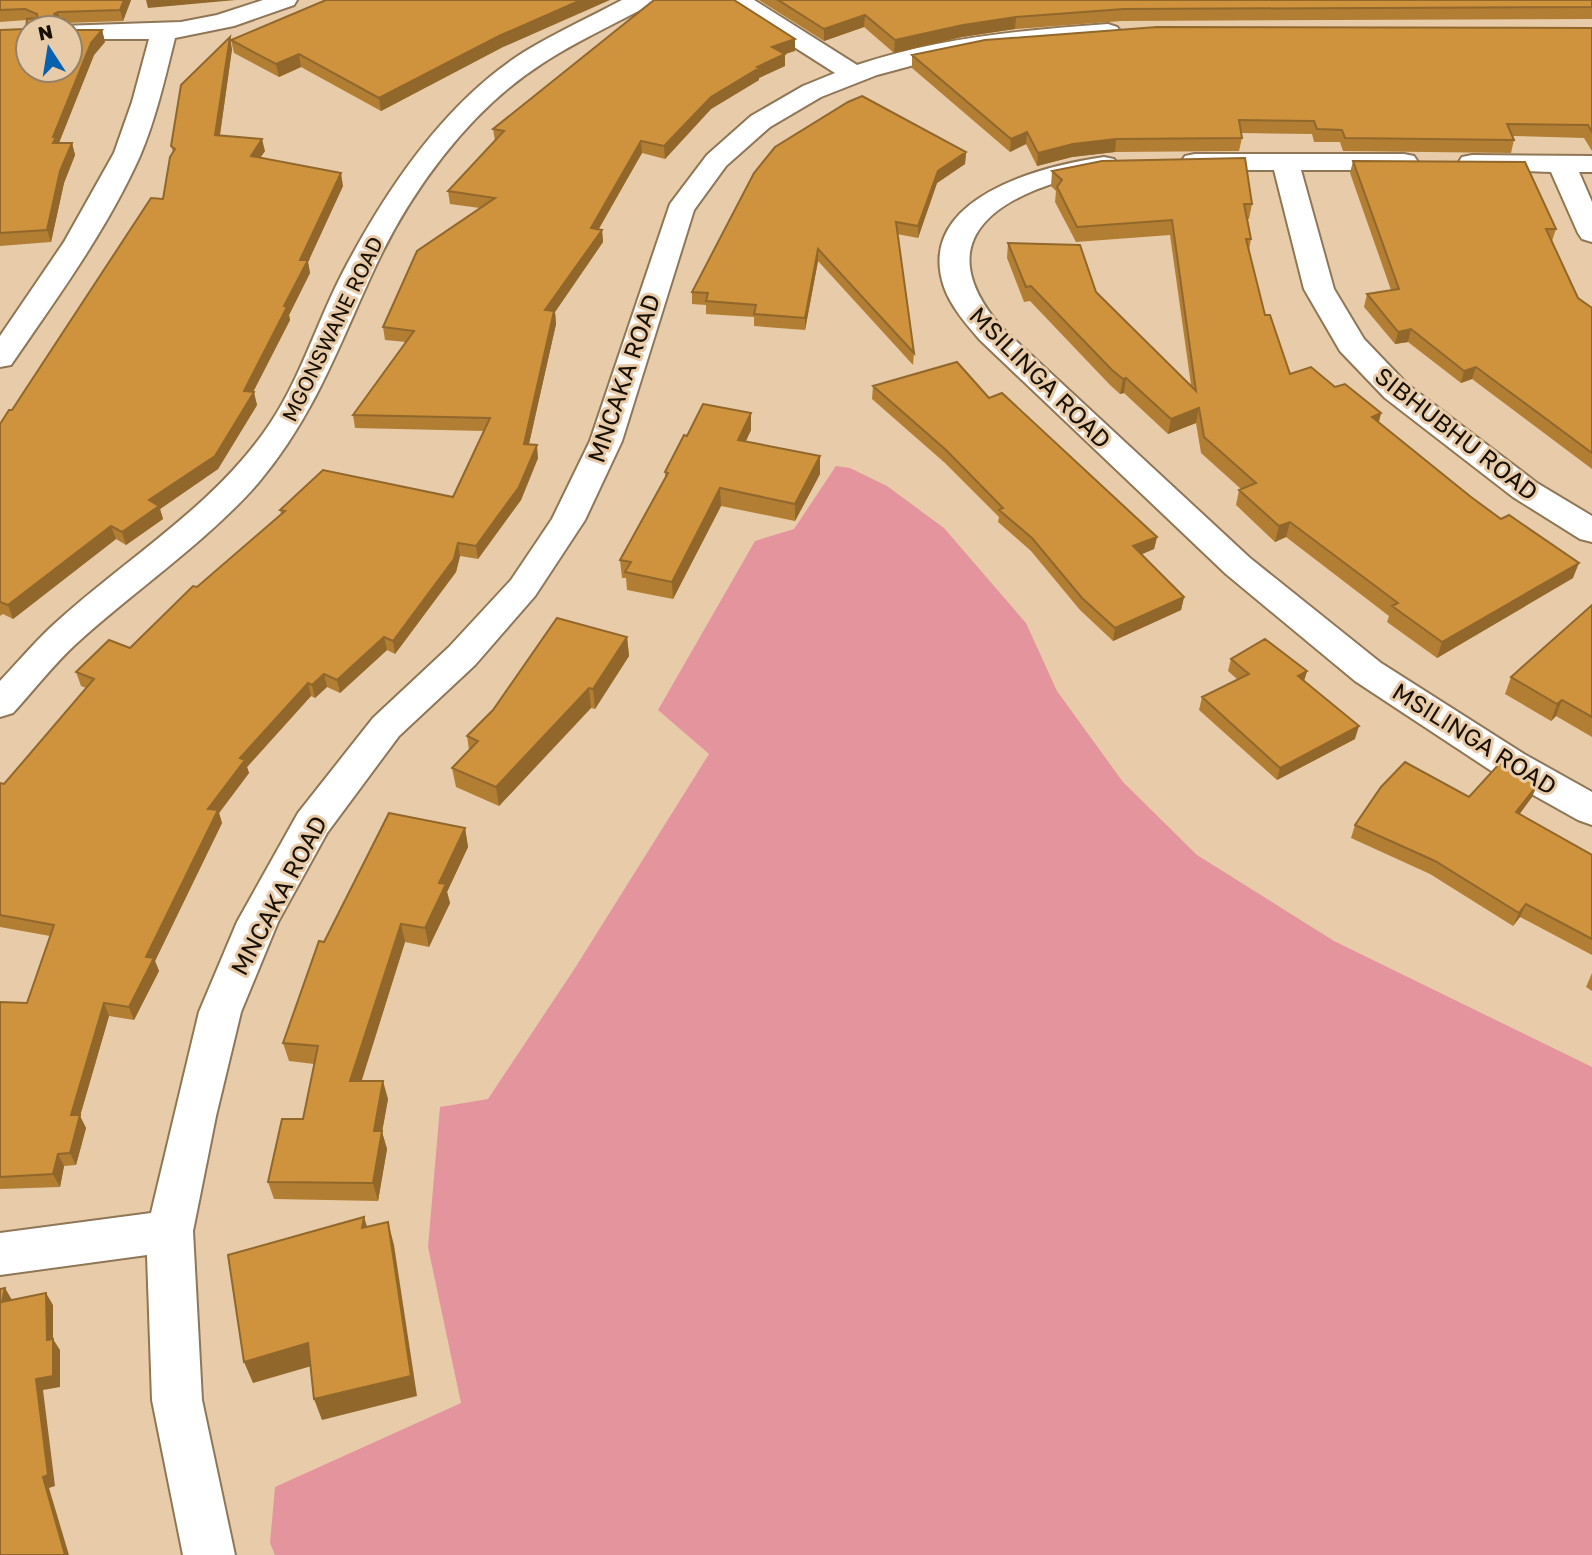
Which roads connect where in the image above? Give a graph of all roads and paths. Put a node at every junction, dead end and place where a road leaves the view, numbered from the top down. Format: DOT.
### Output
graph roads {
  1 [pos="285,0"];
  2 [pos="641,0"];
  3 [pos="737,0"];
  4 [pos="1142,30"];
  5 [pos="84,31"];
  6 [pos="164,32"];
  7 [pos="855,75"];
  8 [pos="1285,161"];
  9 [pos="1561,164"];
  10 [pos="1592,164"];
  11 [pos="1592,233"];
  12 [pos="0,358"];
  13 [pos="1592,531"];
  14 [pos="0,704"];
  15 [pos="1592,810"];
  16 [pos="170,1231"];
  17 [pos="0,1254"];
  18 [pos="209,1555"];
  1 -- 6 [label="street"];
  2 -- 14 [label="street, MGONSWANE ROAD"];
  3 -- 7 [label="street"];
  4 -- 7 [label="street, MNCAKA ROAD"];
  5 -- 6 [label="street"];
  6 -- 12 [label="street"];
  7 -- 16 [label="street, MNCAKA ROAD"];
  8 -- 9 [label="street, MSILINGA ROAD"];
  8 -- 13 [label="street, SIBHUBHU ROAD"];
  8 -- 15 [label="street, MSILINGA ROAD"];
  9 -- 10 [label="street, MSILINGA ROAD"];
  9 -- 11 [label="street"];
  16 -- 17 [label="street"];
  16 -- 18 [label="street, MNCAKA ROAD"];
}
